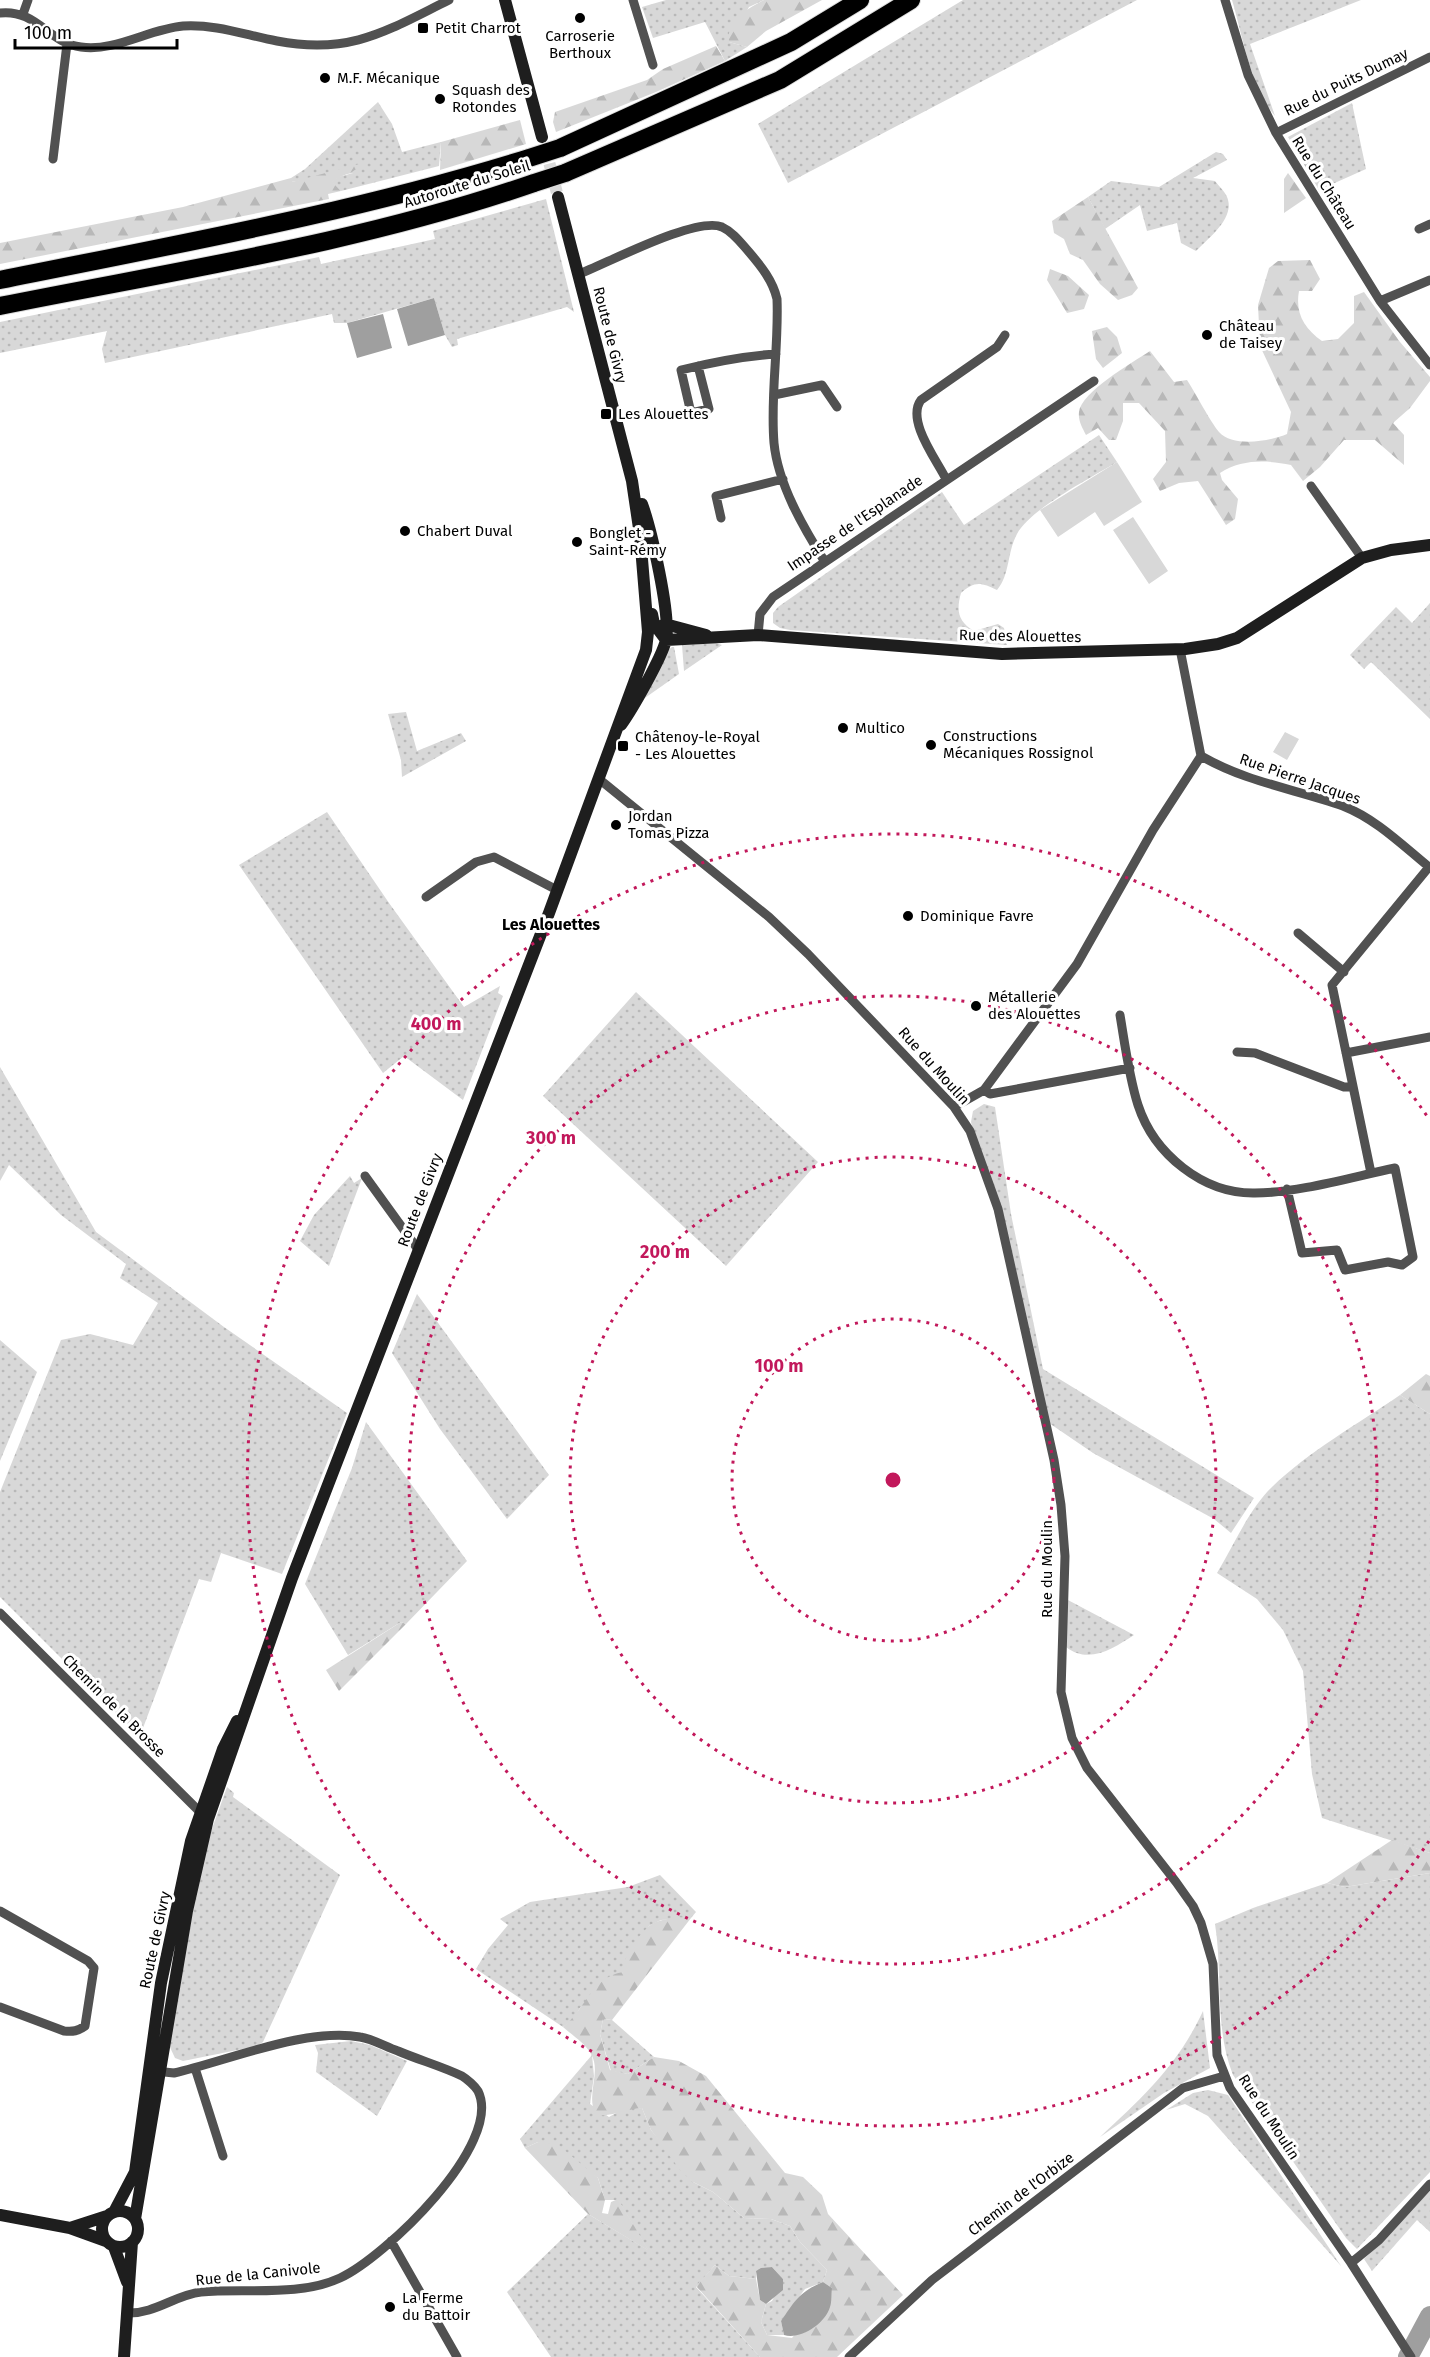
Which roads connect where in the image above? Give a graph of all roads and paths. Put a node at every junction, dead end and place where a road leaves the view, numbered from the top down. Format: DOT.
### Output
graph roads {
  1 [pos="28,0"];
  2 [pos="449,0"];
  3 [pos="505,0"];
  4 [pos="633,0"];
  5 [pos="860,0"];
  6 [pos="910,0"];
  7 [pos="1225,0"];
  8 [pos="0,13"];
  9 [pos="23,14"];
  10 [pos="66,44"];
  11 [pos="1429,59"];
  12 [pos="653,65"];
  13 [pos="1276,133"];
  14 [pos="542,136"];
  15 [pos="53,159"];
  16 [pos="558,197"];
  17 [pos="1430,224"];
  18 [pos="1419,228"];
  19 [pos="579,274"];
  20 [pos="0,280"];
  21 [pos="1430,280"];
  22 [pos="1380,301"];
  23 [pos="0,306"];
  24 [pos="1005,335"];
  25 [pos="776,354"];
  26 [pos="1430,365"];
  27 [pos="698,366"];
  28 [pos="1094,381"];
  29 [pos="774,395"];
  30 [pos="837,407"];
  31 [pos="783,479"];
  32 [pos="946,479"];
  33 [pos="632,481"];
  34 [pos="1311,486"];
  35 [pos="721,518"];
  36 [pos="1430,546"];
  37 [pos="1362,558"];
  38 [pos="825,562"];
  39 [pos="657,628"];
  40 [pos="758,635"];
  41 [pos="712,637"];
  42 [pos="666,640"];
  43 [pos="1180,649"];
  44 [pos="618,730"];
  45 [pos="1201,756"];
  46 [pos="598,779"];
  47 [pos="1429,868"];
  48 [pos="557,890"];
  49 [pos="426,897"];
  50 [pos="1298,933"];
  51 [pos="1344,972"];
  52 [pos="1120,1015"];
  53 [pos="1430,1037"];
  54 [pos="1237,1052"];
  55 [pos="1346,1053"];
  56 [pos="1130,1068"];
  57 [pos="1352,1087"];
  58 [pos="984,1090"];
  59 [pos="954,1107"];
  60 [pos="1371,1173"];
  61 [pos="365,1176"];
  62 [pos="1287,1189"];
  63 [pos="417,1248"];
  64 [pos="0,1613"];
  65 [pos="204,1816"];
  66 [pos="0,1911"];
  67 [pos="0,2007"];
  68 [pos="195,2068"];
  69 [pos="152,2071"];
  70 [pos="1224,2076"];
  71 [pos="223,2156"];
  72 [pos="1430,2184"];
  73 [pos="110,2214"];
  74 [pos="0,2215"];
  75 [pos="135,2219"];
  76 [pos="70,2228"];
  77 [pos="392,2241"];
  78 [pos="132,2242"];
  79 [pos="110,2244"];
  80 [pos="1351,2263"];
  81 [pos="129,2290"];
  82 [pos="127,2313"];
  83 [pos="124,2357"];
  84 [pos="457,2357"];
  85 [pos="849,2357"];
  86 [pos="1412,2357"];
  1 -- 9 [label="street"];
  2 -- 10 [label="street"];
  3 -- 14 [label="main road"];
  4 -- 12 [label="street"];
  5 -- 20 [label="highway, Autoroute du Soleil, bridge"];
  6 -- 23 [label="highway, Autoroute du Soleil, bridge"];
  7 -- 13 [label="street, Rue du Château"];
  8 -- 9 [label="street"];
  9 -- 10 [label="street"];
  10 -- 15 [label="street"];
  11 -- 13 [label="street, Rue du Puits Dumay"];
  13 -- 22 [label="street, Rue du Château"];
  16 -- 19 [label="main road, Route de Givry"];
  17 -- 18 [label="street"];
  19 -- 25 [label="street"];
  19 -- 33 [label="main road, Route de Givry"];
  21 -- 22 [label="street"];
  22 -- 26 [label="street, Rue du Château"];
  24 -- 32 [label="street, Impasse de l'Esplanade"];
  25 -- 27 [label="street"];
  25 -- 29 [label="street"];
  27 -- 27 [label="street"];
  28 -- 32 [label="street"];
  29 -- 30 [label="street"];
  29 -- 31 [label="street"];
  31 -- 35 [label="street"];
  31 -- 38 [label="street"];
  32 -- 38 [label="street, Impasse de l'Esplanade"];
  33 -- 39 [label="main road, Route de Givry"];
  33 -- 39 [label="main road, Route de Givry"];
  34 -- 37 [label="street"];
  36 -- 37 [label="main road, Rue des Alouettes"];
  37 -- 43 [label="main road, Rue des Alouettes"];
  38 -- 40 [label="street, Impasse de l'Esplanade"];
  39 -- 41 [label="main road, Rue des Alouettes"];
  39 -- 42 [label="main road, Route de Givry"];
  39 -- 44 [label="main road, Route de Givry"];
  40 -- 41 [label="main road, Rue des Alouettes"];
  40 -- 43 [label="main road, Rue des Alouettes"];
  41 -- 42 [label="main road, Rue des Alouettes"];
  42 -- 44 [label="main road, Route de Givry"];
  43 -- 45 [label="street"];
  44 -- 46 [label="main road, Route de Givry"];
  45 -- 47 [label="street, Rue Pierre Jacques"];
  45 -- 58 [label="street"];
  46 -- 48 [label="main road, Route de Givry"];
  46 -- 59 [label="street, Rue du Moulin"];
  47 -- 51 [label="street, Rue Pierre Jacques"];
  48 -- 49 [label="street"];
  48 -- 63 [label="main road, Route de Givry"];
  50 -- 51 [label="street"];
  51 -- 55 [label="street, Rue Pierre Jacques"];
  52 -- 56 [label="street"];
  53 -- 55 [label="street"];
  54 -- 57 [label="street"];
  55 -- 57 [label="street, Rue Pierre Jacques"];
  56 -- 58 [label="street"];
  56 -- 62 [label="street"];
  57 -- 60 [label="street, Rue Pierre Jacques"];
  58 -- 59 [label="street"];
  59 -- 70 [label="street, Rue du Moulin"];
  60 -- 62 [label="street"];
  60 -- 62 [label="street"];
  61 -- 63 [label="street"];
  63 -- 65 [label="main road, Route de Givry"];
  64 -- 65 [label="street, Chemin de la Brosse"];
  65 -- 69 [label="main road, Route de Givry"];
  66 -- 67 [label="street"];
  68 -- 69 [label="street, Rue de la Canivole"];
  68 -- 71 [label="street"];
  68 -- 77 [label="street, Rue de la Canivole"];
  69 -- 73 [label="main road, Route de Givry"];
  69 -- 75 [label="main road, Route de Givry"];
  70 -- 80 [label="street, Rue du Moulin"];
  70 -- 85 [label="street, Chemin de l'Orbize"];
  72 -- 80 [label="street"];
  73 -- 75 [label="main road"];
  73 -- 76 [label="main road"];
  73 -- 79 [label="main road"];
  74 -- 76 [label="main road"];
  75 -- 78 [label="main road"];
  76 -- 79 [label="main road"];
  77 -- 82 [label="street, Rue de la Canivole"];
  77 -- 84 [label="street"];
  78 -- 79 [label="main road"];
  78 -- 81 [label="main road"];
  79 -- 81 [label="main road"];
  80 -- 86 [label="street, Rue du Moulin"];
  81 -- 82 [label="main road"];
  82 -- 83 [label="main road"];
}
